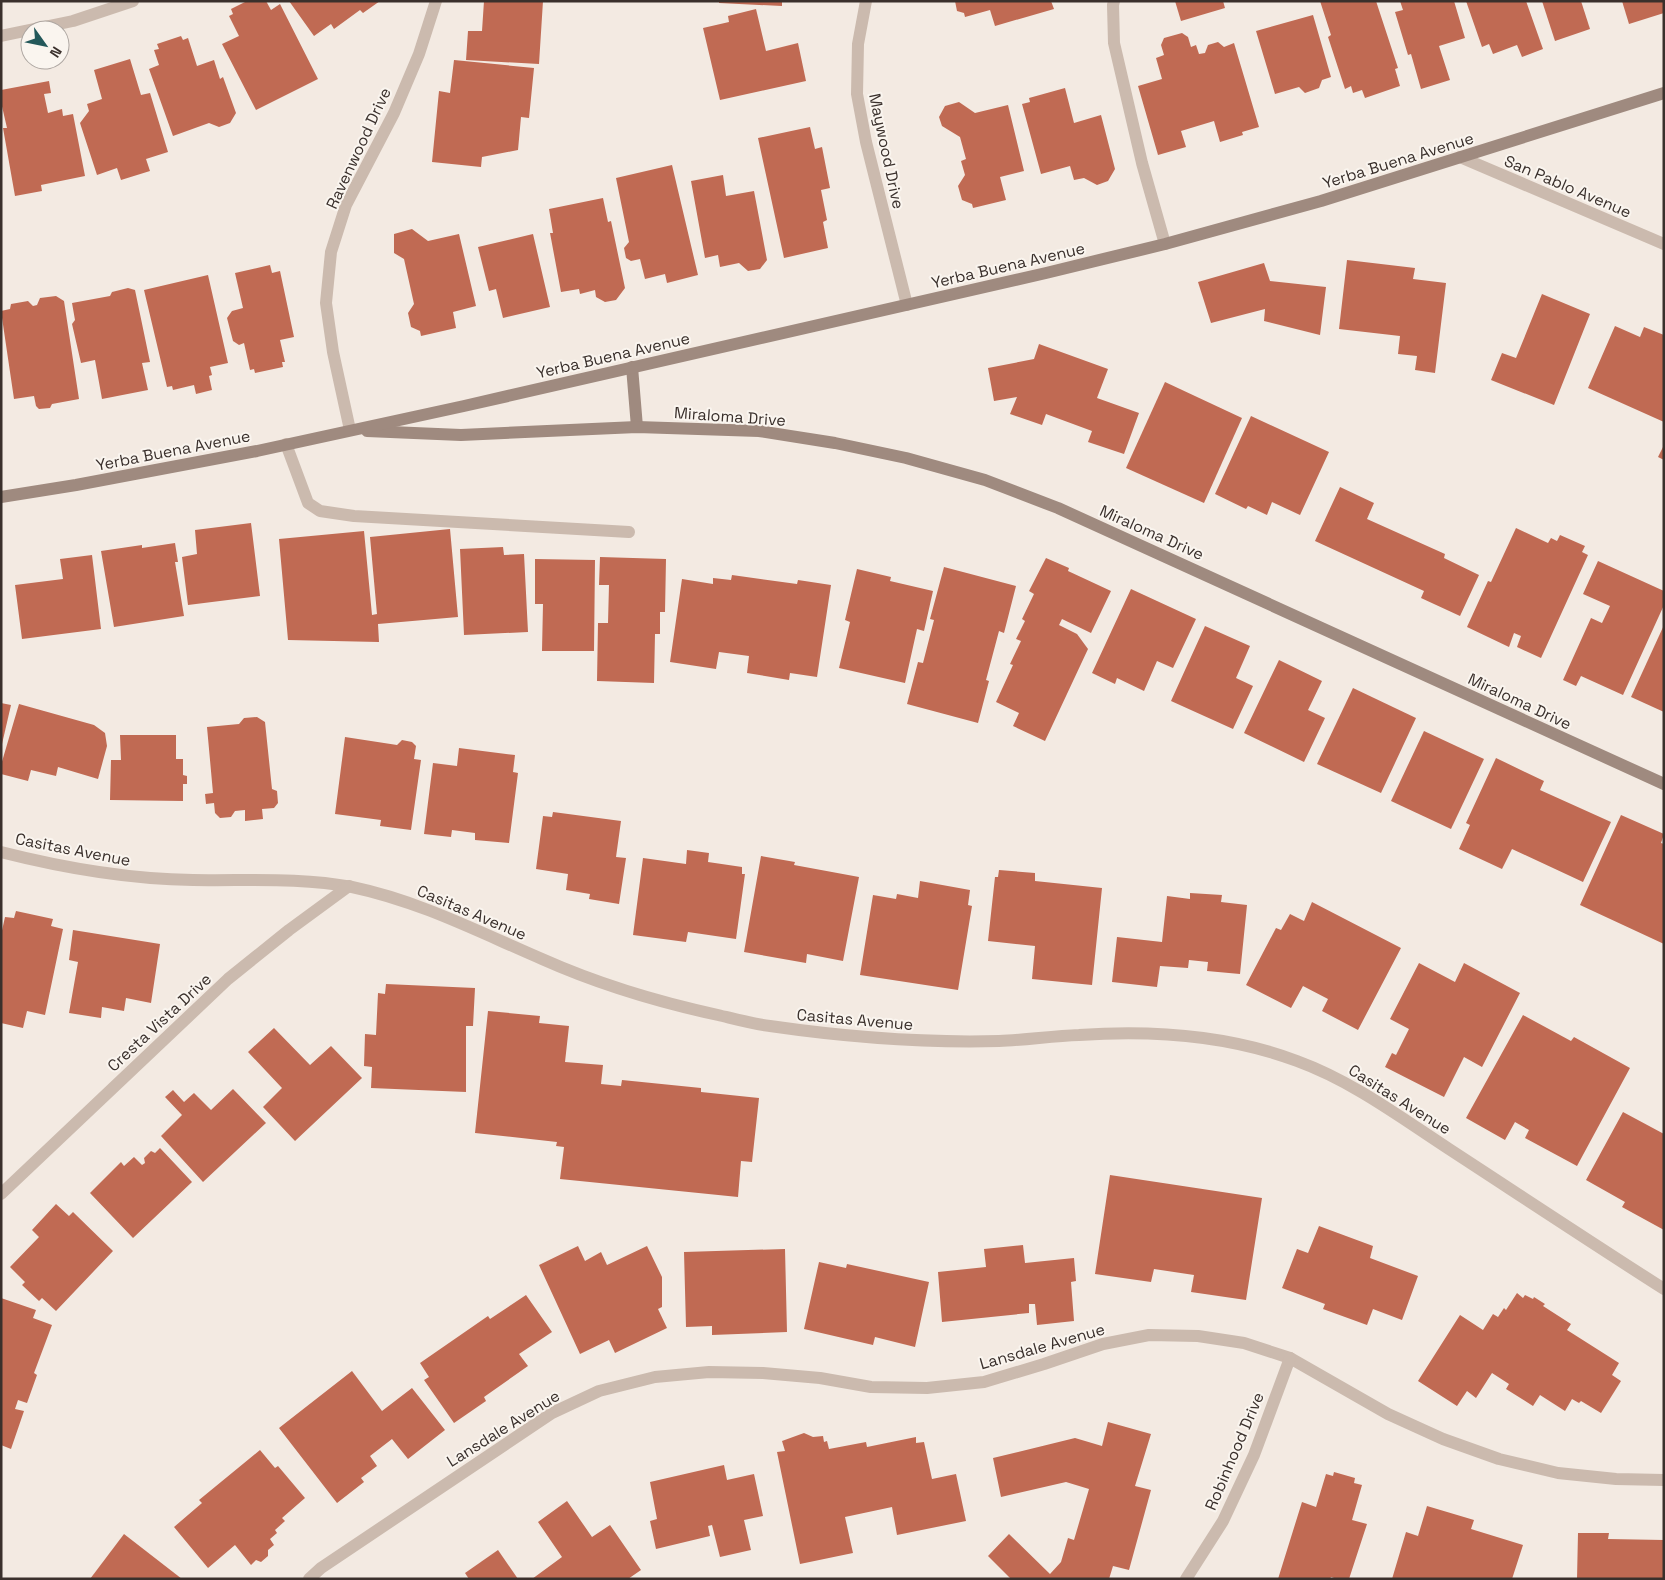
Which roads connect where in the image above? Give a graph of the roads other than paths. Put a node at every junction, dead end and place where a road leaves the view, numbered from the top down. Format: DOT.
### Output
graph roads {
  1 [pos="133,1"];
  2 [pos="436,1"];
  3 [pos="866,1"];
  4 [pos="1114,1"];
  5 [pos="1,36"];
  6 [pos="1664,93"];
  7 [pos="1460,157"];
  8 [pos="1165,244"];
  9 [pos="1664,244"];
  10 [pos="907,305"];
  11 [pos="632,367"];
  12 [pos="638,427"];
  13 [pos="350,430"];
  14 [pos="594,430"];
  15 [pos="286,444"];
  16 [pos="1,497"];
  17 [pos="629,532"];
  18 [pos="1664,784"];
  19 [pos="1,852"];
  20 [pos="349,886"];
  21 [pos="1,1194"];
  22 [pos="1664,1290"];
  23 [pos="1290,1358"];
  24 [pos="1664,1480"];
  25 [pos="309,1579"];
  26 [pos="1186,1579"];
  1 -- 5 [label="street"];
  2 -- 13 [label="street, Ravenwood Drive"];
  3 -- 10 [label="street, Maywood Drive"];
  4 -- 8 [label="street"];
  6 -- 7 [label="street, Yerba Buena Avenue"];
  7 -- 8 [label="street, Yerba Buena Avenue"];
  7 -- 9 [label="street, San Pablo Avenue"];
  8 -- 10 [label="street, Yerba Buena Avenue"];
  10 -- 11 [label="street, Yerba Buena Avenue"];
  11 -- 12 [label="street"];
  11 -- 13 [label="street, Yerba Buena Avenue"];
  12 -- 14 [label="street, Miraloma Drive"];
  12 -- 18 [label="street, Miraloma Drive"];
  13 -- 14 [label="street, Yerba Buena Avenue"];
  13 -- 15 [label="street, Yerba Buena Avenue"];
  15 -- 16 [label="street, Yerba Buena Avenue"];
  15 -- 17 [label="street"];
  19 -- 20 [label="street, Casitas Avenue"];
  20 -- 21 [label="street, Cresta Vista Drive"];
  20 -- 22 [label="street, Casitas Avenue"];
  23 -- 24 [label="street, Lansdale Avenue"];
  23 -- 25 [label="street, Lansdale Avenue"];
  23 -- 26 [label="street, Robinhood Drive"];
}
